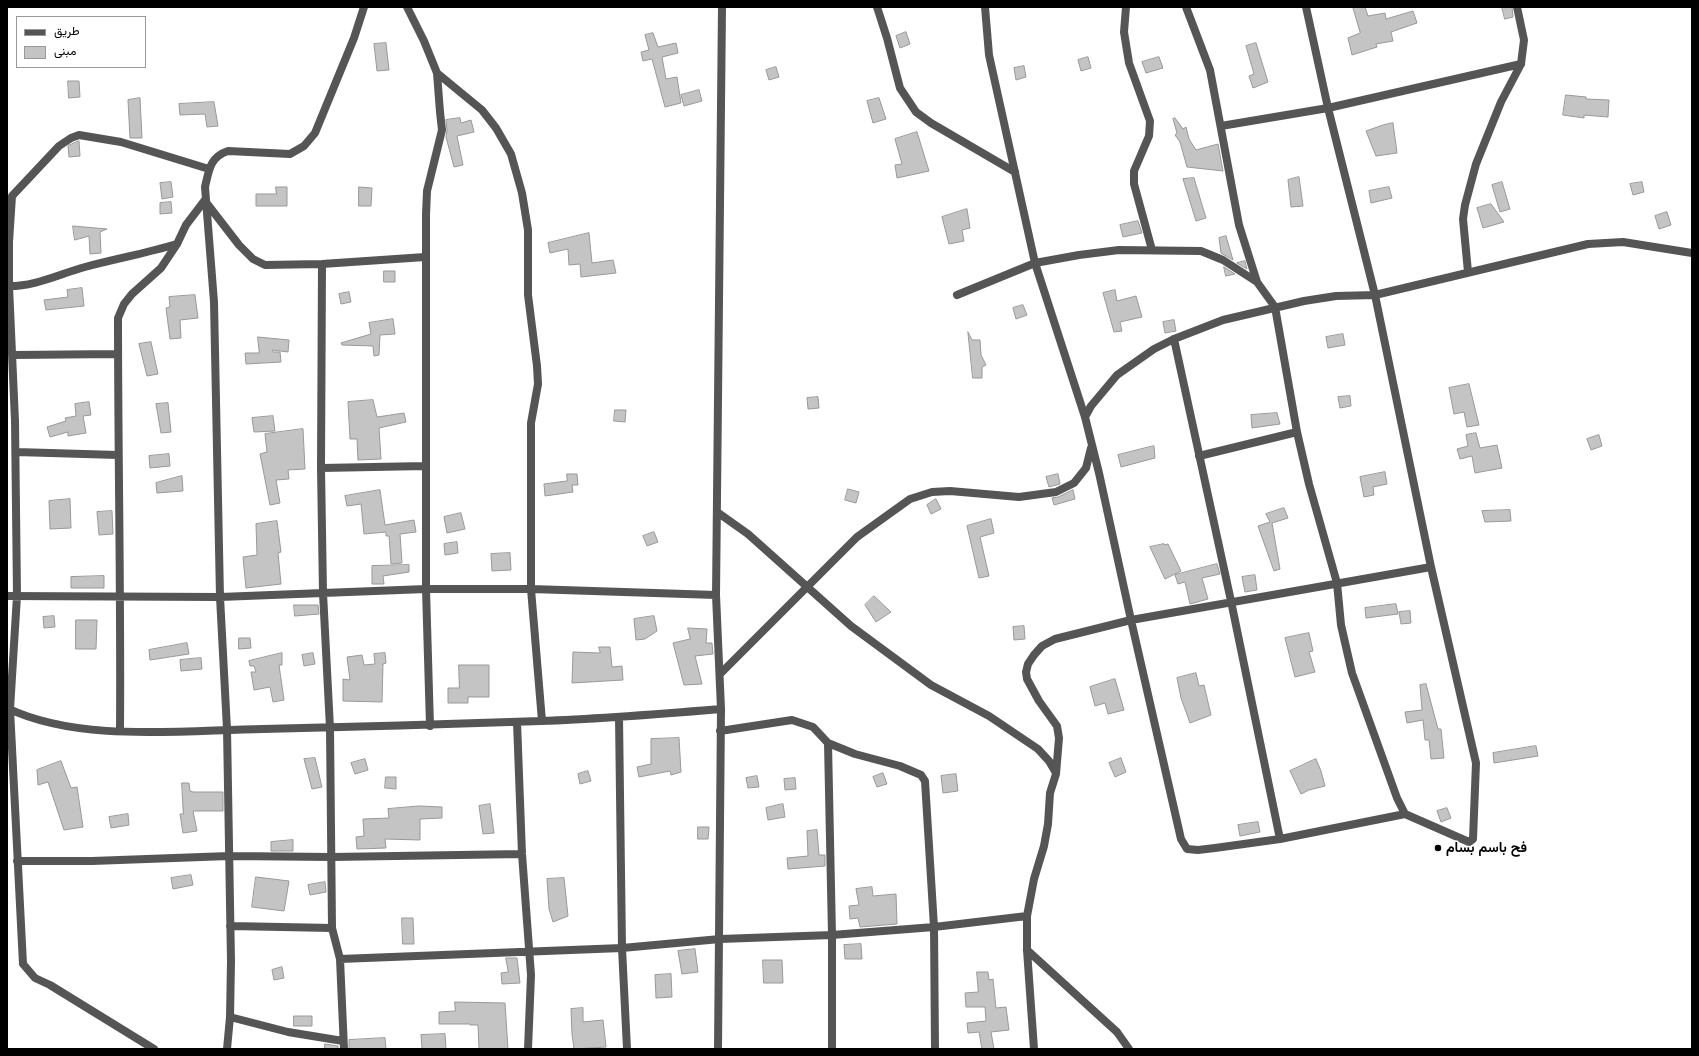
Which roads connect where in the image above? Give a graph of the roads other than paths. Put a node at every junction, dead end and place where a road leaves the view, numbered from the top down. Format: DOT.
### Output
graph roads {
  1 [pos="364,7"];
  2 [pos="407,7"];
  3 [pos="722,7"];
  4 [pos="877,7"];
  5 [pos="985,7"];
  6 [pos="1126,7"];
  7 [pos="1186,7"];
  8 [pos="1306,7"];
  9 [pos="1517,7"];
  10 [pos="1521,64"];
  11 [pos="437,73"];
  12 [pos="1328,108"];
  13 [pos="1221,126"];
  14 [pos="209,169"];
  15 [pos="1015,172"];
  16 [pos="205,200"];
  17 [pos="177,244"];
  18 [pos="1152,250"];
  19 [pos="1692,253"];
  20 [pos="425,257"];
  21 [pos="1035,263"];
  22 [pos="322,264"];
  23 [pos="1468,272"];
  24 [pos="1258,282"];
  25 [pos="8,286"];
  26 [pos="957,295"];
  27 [pos="1375,295"];
  28 [pos="1275,307"];
  29 [pos="1174,339"];
  30 [pos="118,354"];
  31 [pos="13,355"];
  32 [pos="1084,417"];
  33 [pos="1297,432"];
  34 [pos="1091,447"];
  35 [pos="16,452"];
  36 [pos="118,454"];
  37 [pos="1199,456"];
  38 [pos="426,466"];
  39 [pos="321,468"];
  40 [pos="717,512"];
  41 [pos="1431,567"];
  42 [pos="1337,583"];
  43 [pos="807,586"];
  44 [pos="426,589"];
  45 [pos="531,589"];
  46 [pos="323,593"];
  47 [pos="716,595"];
  48 [pos="7,596"];
  49 [pos="17,596"];
  50 [pos="121,597"];
  51 [pos="220,597"];
  52 [pos="1231,601"];
  53 [pos="1131,620"];
  54 [pos="720,673"];
  55 [pos="8,708"];
  56 [pos="721,709"];
  57 [pos="619,716"];
  58 [pos="542,721"];
  59 [pos="517,722"];
  60 [pos="430,726"];
  61 [pos="330,728"];
  62 [pos="227,729"];
  63 [pos="120,731"];
  64 [pos="720,731"];
  65 [pos="828,743"];
  66 [pos="1056,774"];
  67 [pos="1405,814"];
  68 [pos="1280,839"];
  69 [pos="522,854"];
  70 [pos="229,856"];
  71 [pos="332,857"];
  72 [pos="17,861"];
  73 [pos="1027,916"];
  74 [pos="230,926"];
  75 [pos="934,927"];
  76 [pos="332,928"];
  77 [pos="832,936"];
  78 [pos="720,939"];
  79 [pos="622,948"];
  80 [pos="1027,950"];
  81 [pos="530,952"];
  82 [pos="340,959"];
  83 [pos="230,1017"];
  84 [pos="343,1045"];
  85 [pos="154,1049"];
  86 [pos="227,1049"];
  87 [pos="528,1049"];
  88 [pos="627,1049"];
  89 [pos="718,1049"];
  90 [pos="832,1049"];
  91 [pos="935,1049"];
  92 [pos="1034,1049"];
  93 [pos="1129,1049"];
  1 -- 14 [label="street"];
  2 -- 11 [label="street"];
  3 -- 40 [label="street"];
  4 -- 15 [label="street"];
  5 -- 15 [label="street"];
  6 -- 18 [label="street"];
  7 -- 13 [label="street"];
  8 -- 12 [label="street"];
  9 -- 10 [label="street"];
  10 -- 12 [label="street"];
  10 -- 23 [label="street"];
  11 -- 20 [label="street"];
  11 -- 45 [label="street"];
  12 -- 13 [label="street"];
  12 -- 27 [label="street"];
  13 -- 24 [label="street"];
  14 -- 16 [label="street"];
  14 -- 25 [label="street"];
  15 -- 21 [label="street"];
  16 -- 17 [label="street"];
  16 -- 22 [label="street"];
  16 -- 51 [label="street"];
  17 -- 25 [label="street"];
  17 -- 30 [label="street"];
  18 -- 21 [label="street"];
  18 -- 24 [label="street"];
  19 -- 23 [label="street"];
  20 -- 22 [label="street"];
  20 -- 38 [label="street"];
  21 -- 26 [label="street"];
  21 -- 32 [label="street"];
  22 -- 39 [label="street"];
  23 -- 27 [label="street"];
  24 -- 28 [label="street"];
  25 -- 31 [label="street"];
  27 -- 28 [label="street"];
  27 -- 41 [label="street"];
  28 -- 29 [label="street"];
  28 -- 33 [label="street"];
  29 -- 32 [label="street"];
  29 -- 37 [label="street"];
  30 -- 31 [label="street"];
  30 -- 36 [label="street"];
  31 -- 35 [label="street"];
  32 -- 34 [label="street"];
  33 -- 37 [label="street"];
  33 -- 42 [label="street"];
  34 -- 43 [label="street"];
  34 -- 53 [label="street"];
  35 -- 36 [label="street"];
  35 -- 49 [label="street"];
  36 -- 50 [label="street"];
  37 -- 52 [label="street"];
  38 -- 39 [label="street"];
  38 -- 44 [label="street"];
  39 -- 46 [label="street"];
  40 -- 43 [label="street"];
  40 -- 47 [label="street"];
  41 -- 42 [label="street"];
  41 -- 67 [label="street"];
  42 -- 52 [label="street"];
  42 -- 67 [label="street"];
  43 -- 54 [label="street"];
  43 -- 66 [label="street"];
  44 -- 45 [label="street"];
  44 -- 46 [label="street"];
  44 -- 60 [label="street"];
  45 -- 47 [label="street"];
  45 -- 58 [label="street"];
  46 -- 51 [label="street"];
  46 -- 61 [label="street"];
  47 -- 54 [label="street"];
  48 -- 49 [label="street"];
  49 -- 50 [label="street"];
  49 -- 55 [label="street"];
  50 -- 51 [label="street"];
  50 -- 63 [label="street"];
  51 -- 62 [label="street"];
  52 -- 53 [label="street"];
  52 -- 68 [label="street"];
  53 -- 66 [label="street"];
  53 -- 68 [label="street"];
  54 -- 56 [label="street"];
  55 -- 63 [label="street"];
  55 -- 72 [label="street"];
  56 -- 57 [label="street"];
  56 -- 64 [label="street"];
  57 -- 58 [label="street"];
  57 -- 79 [label="street"];
  58 -- 59 [label="street"];
  59 -- 60 [label="street"];
  59 -- 69 [label="street"];
  60 -- 61 [label="street"];
  61 -- 62 [label="street"];
  61 -- 71 [label="street"];
  62 -- 63 [label="street"];
  62 -- 70 [label="street"];
  64 -- 65 [label="street"];
  64 -- 78 [label="street"];
  65 -- 75 [label="street"];
  65 -- 77 [label="street"];
  66 -- 73 [label="street"];
  67 -- 68 [label="street"];
  69 -- 71 [label="street"];
  69 -- 81 [label="street"];
  70 -- 71 [label="street"];
  70 -- 72 [label="street"];
  70 -- 74 [label="street"];
  71 -- 76 [label="street"];
  72 -- 85 [label="street"];
  73 -- 75 [label="street"];
  73 -- 80 [label="street"];
  74 -- 76 [label="street"];
  74 -- 83 [label="street"];
  75 -- 77 [label="street"];
  75 -- 91 [label="street"];
  76 -- 82 [label="street"];
  77 -- 78 [label="street"];
  77 -- 90 [label="street"];
  78 -- 79 [label="street"];
  78 -- 89 [label="street"];
  79 -- 81 [label="street"];
  79 -- 88 [label="street"];
  80 -- 92 [label="street"];
  80 -- 93 [label="street"];
  81 -- 82 [label="street"];
  81 -- 87 [label="street"];
  82 -- 84 [label="street"];
  83 -- 84 [label="street"];
  83 -- 86 [label="street"];
}
